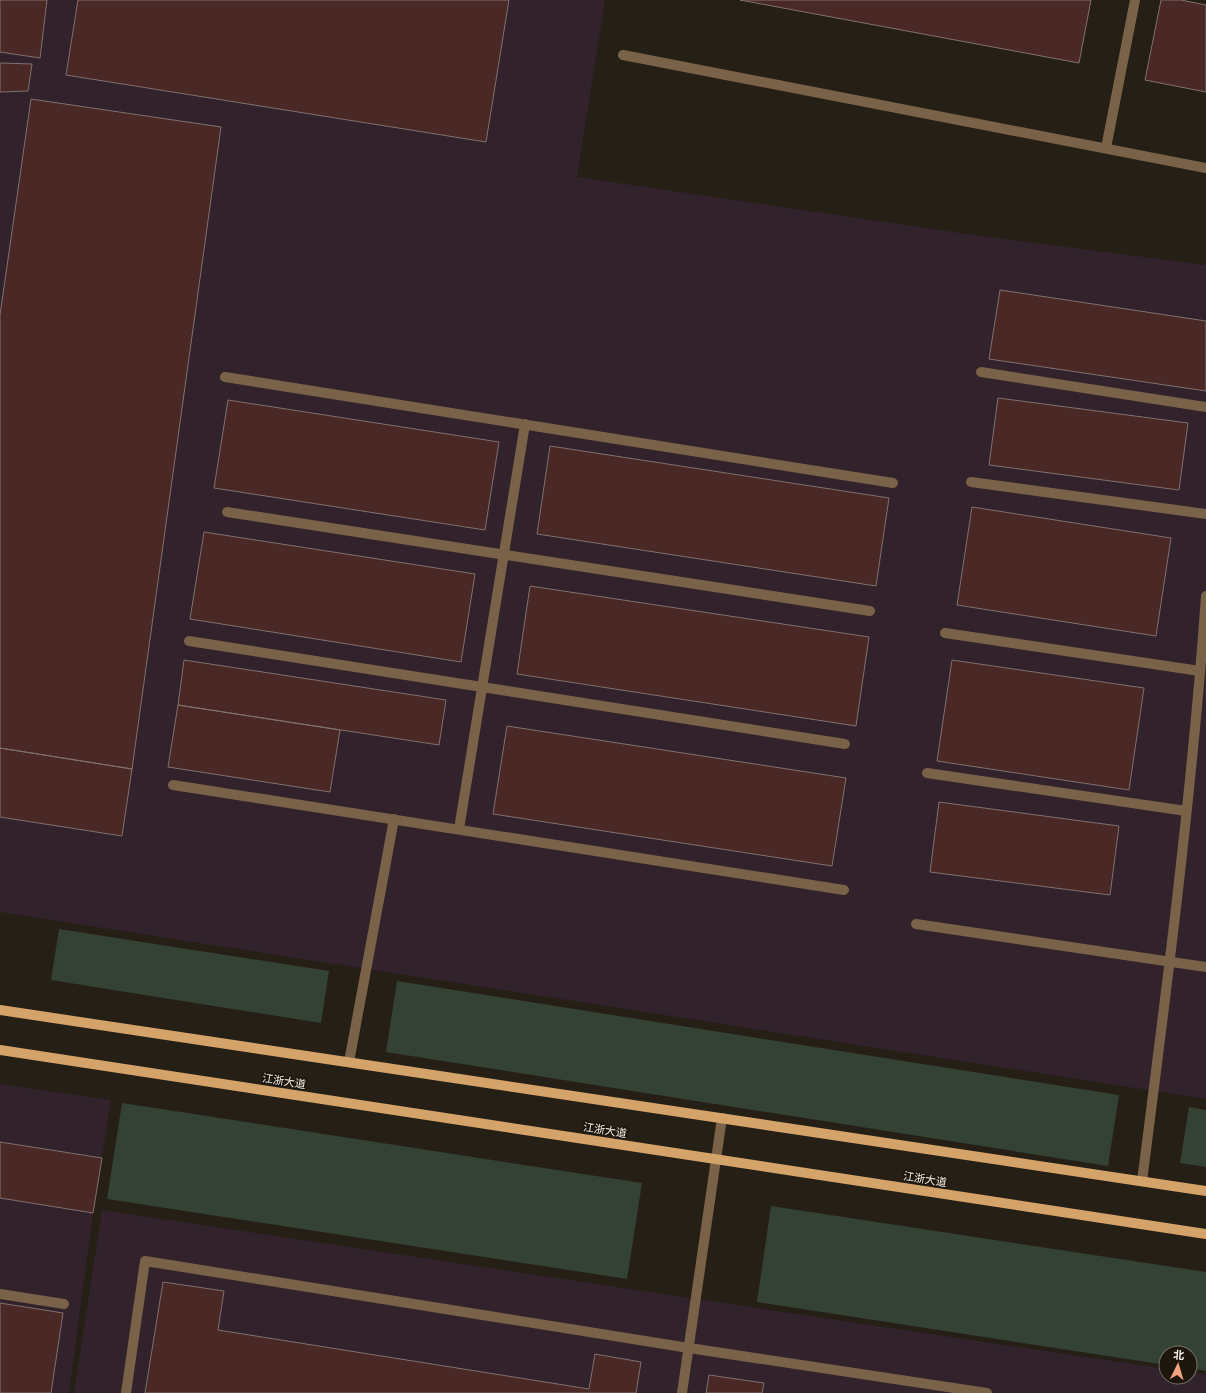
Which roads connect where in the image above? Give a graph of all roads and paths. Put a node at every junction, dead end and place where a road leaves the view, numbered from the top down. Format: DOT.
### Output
graph roads {
  1 [pos="1135,0"];
  2 [pos="623,55"];
  3 [pos="1106,148"];
  4 [pos="1206,168"];
  5 [pos="981,372"];
  6 [pos="225,377"];
  7 [pos="1206,407"];
  8 [pos="525,424"];
  9 [pos="971,482"];
  10 [pos="893,483"];
  11 [pos="227,512"];
  12 [pos="1206,514"];
  13 [pos="503,555"];
  14 [pos="1206,596"];
  15 [pos="870,611"];
  16 [pos="944,633"];
  17 [pos="189,641"];
  18 [pos="1200,671"];
  19 [pos="482,687"];
  20 [pos="1202,707"];
  21 [pos="845,744"];
  22 [pos="927,773"];
  23 [pos="173,785"];
  24 [pos="1186,811"];
  25 [pos="394,819"];
  26 [pos="459,830"];
  27 [pos="844,890"];
  28 [pos="916,924"];
  29 [pos="1170,961"];
  30 [pos="1206,966"];
  31 [pos="0,1010"];
  32 [pos="0,1050"];
  33 [pos="349,1062"];
  34 [pos="722,1118"];
  35 [pos="716,1159"];
  36 [pos="1142,1181"];
  37 [pos="1206,1191"];
  38 [pos="1206,1234"];
  39 [pos="0,1294"];
  40 [pos="64,1304"];
  41 [pos="689,1348"];
  42 [pos="126,1393"];
  43 [pos="682,1393"];
  44 [pos="987,1393"];
  1 -- 3 [label="street"];
  2 -- 3 [label="street"];
  3 -- 4 [label="street"];
  5 -- 7 [label="street"];
  6 -- 8 [label="street"];
  8 -- 10 [label="street"];
  8 -- 13 [label="street"];
  9 -- 12 [label="street"];
  11 -- 13 [label="street"];
  13 -- 15 [label="street"];
  13 -- 19 [label="street"];
  14 -- 18 [label="street"];
  16 -- 18 [label="street"];
  17 -- 19 [label="street"];
  18 -- 20 [label="street"];
  19 -- 21 [label="street"];
  19 -- 26 [label="street"];
  20 -- 24 [label="street"];
  22 -- 24 [label="street"];
  23 -- 25 [label="street"];
  24 -- 29 [label="street"];
  25 -- 26 [label="street"];
  25 -- 33 [label="street"];
  26 -- 27 [label="street"];
  28 -- 29 [label="street"];
  29 -- 30 [label="street"];
  29 -- 36 [label="street"];
  31 -- 33 [label="main road"];
  32 -- 35 [label="main road, 江浙大道"];
  33 -- 34 [label="main road"];
  34 -- 35 [label="street"];
  34 -- 36 [label="main road"];
  35 -- 38 [label="main road, 江浙大道"];
  35 -- 41 [label="street"];
  36 -- 37 [label="main road"];
  39 -- 40 [label="street"];
  41 -- 42 [label="street"];
  41 -- 43 [label="street"];
  41 -- 44 [label="street"];
}
